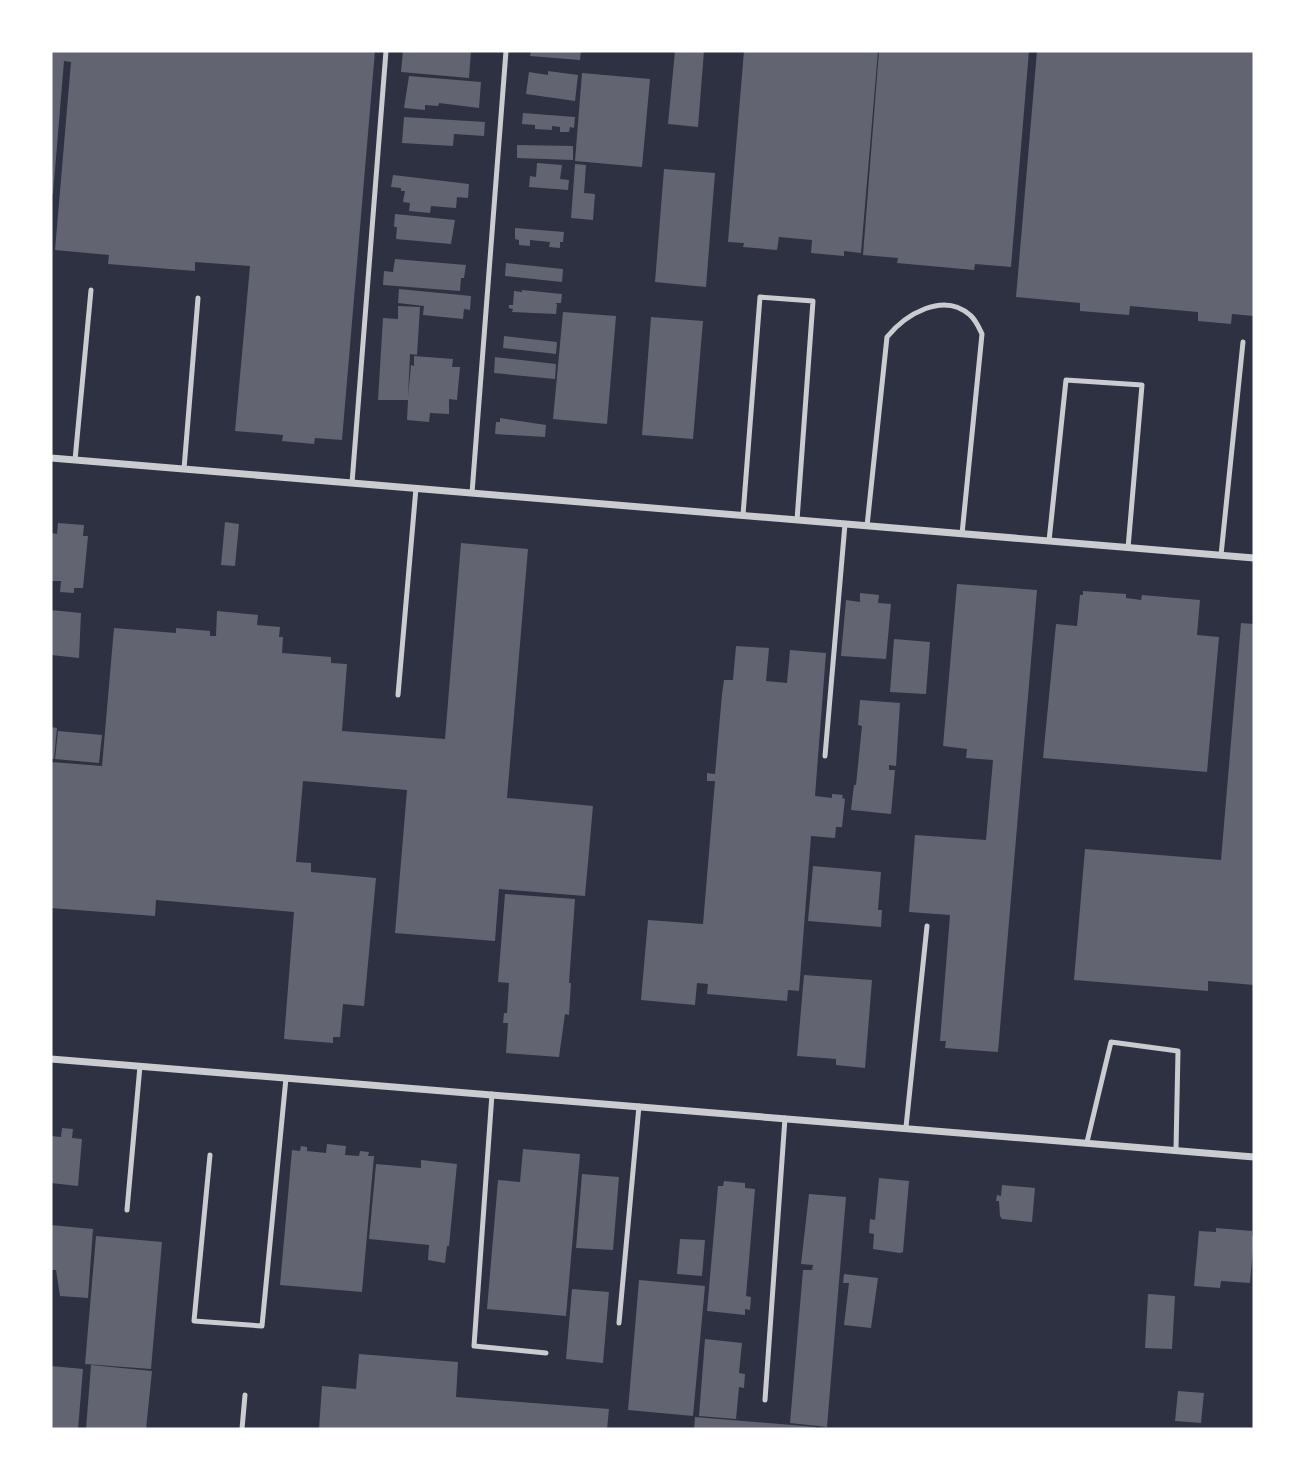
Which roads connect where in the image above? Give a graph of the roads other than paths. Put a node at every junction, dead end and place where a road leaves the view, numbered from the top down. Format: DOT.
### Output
graph roads {
  1 [pos="386,51"];
  2 [pos="506,51"];
  3 [pos="91,290"];
  4 [pos="198,298"];
  5 [pos="1242,342"];
  6 [pos="51,458"];
  7 [pos="75,460"];
  8 [pos="184,469"];
  9 [pos="352,483"];
  10 [pos="416,488"];
  11 [pos="472,493"];
  12 [pos="743,515"];
  13 [pos="797,520"];
  14 [pos="845,524"];
  15 [pos="867,526"];
  16 [pos="962,534"];
  17 [pos="1049,541"];
  18 [pos="1128,548"];
  19 [pos="1221,555"];
  20 [pos="1254,558"];
  21 [pos="398,695"];
  22 [pos="825,756"];
  23 [pos="927,926"];
  24 [pos="51,1059"];
  25 [pos="140,1066"];
  26 [pos="286,1078"];
  27 [pos="492,1094"];
  28 [pos="639,1106"];
  29 [pos="785,1118"];
  30 [pos="906,1128"];
  31 [pos="1087,1142"];
  32 [pos="1176,1149"];
  33 [pos="210,1155"];
  34 [pos="1254,1157"];
  35 [pos="127,1210"];
  36 [pos="619,1323"];
  37 [pos="546,1353"];
  38 [pos="245,1395"];
  39 [pos="765,1400"];
  40 [pos="242,1429"];
  1 -- 9 [label="lane"];
  2 -- 11 [label="lane"];
  3 -- 7 [label="lane"];
  4 -- 8 [label="lane"];
  5 -- 19 [label="lane"];
  6 -- 7 [label="street"];
  7 -- 8 [label="street"];
  8 -- 9 [label="street"];
  9 -- 10 [label="street"];
  10 -- 11 [label="street"];
  10 -- 21 [label="lane"];
  11 -- 12 [label="street"];
  12 -- 13 [label="street"];
  12 -- 13 [label="lane"];
  13 -- 14 [label="street"];
  14 -- 15 [label="street"];
  14 -- 22 [label="lane"];
  15 -- 16 [label="street"];
  15 -- 16 [label="lane"];
  16 -- 17 [label="street"];
  17 -- 18 [label="street"];
  17 -- 18 [label="lane"];
  18 -- 19 [label="street"];
  19 -- 20 [label="street"];
  23 -- 30 [label="lane"];
  24 -- 25 [label="street"];
  25 -- 26 [label="street"];
  25 -- 35 [label="lane"];
  26 -- 27 [label="street"];
  26 -- 33 [label="lane"];
  27 -- 28 [label="street"];
  27 -- 37 [label="lane"];
  28 -- 29 [label="street"];
  28 -- 36 [label="lane"];
  29 -- 30 [label="street"];
  29 -- 39 [label="lane"];
  30 -- 31 [label="street"];
  31 -- 32 [label="street"];
  31 -- 32 [label="lane"];
  32 -- 34 [label="street"];
  38 -- 40 [label="lane"];
}
